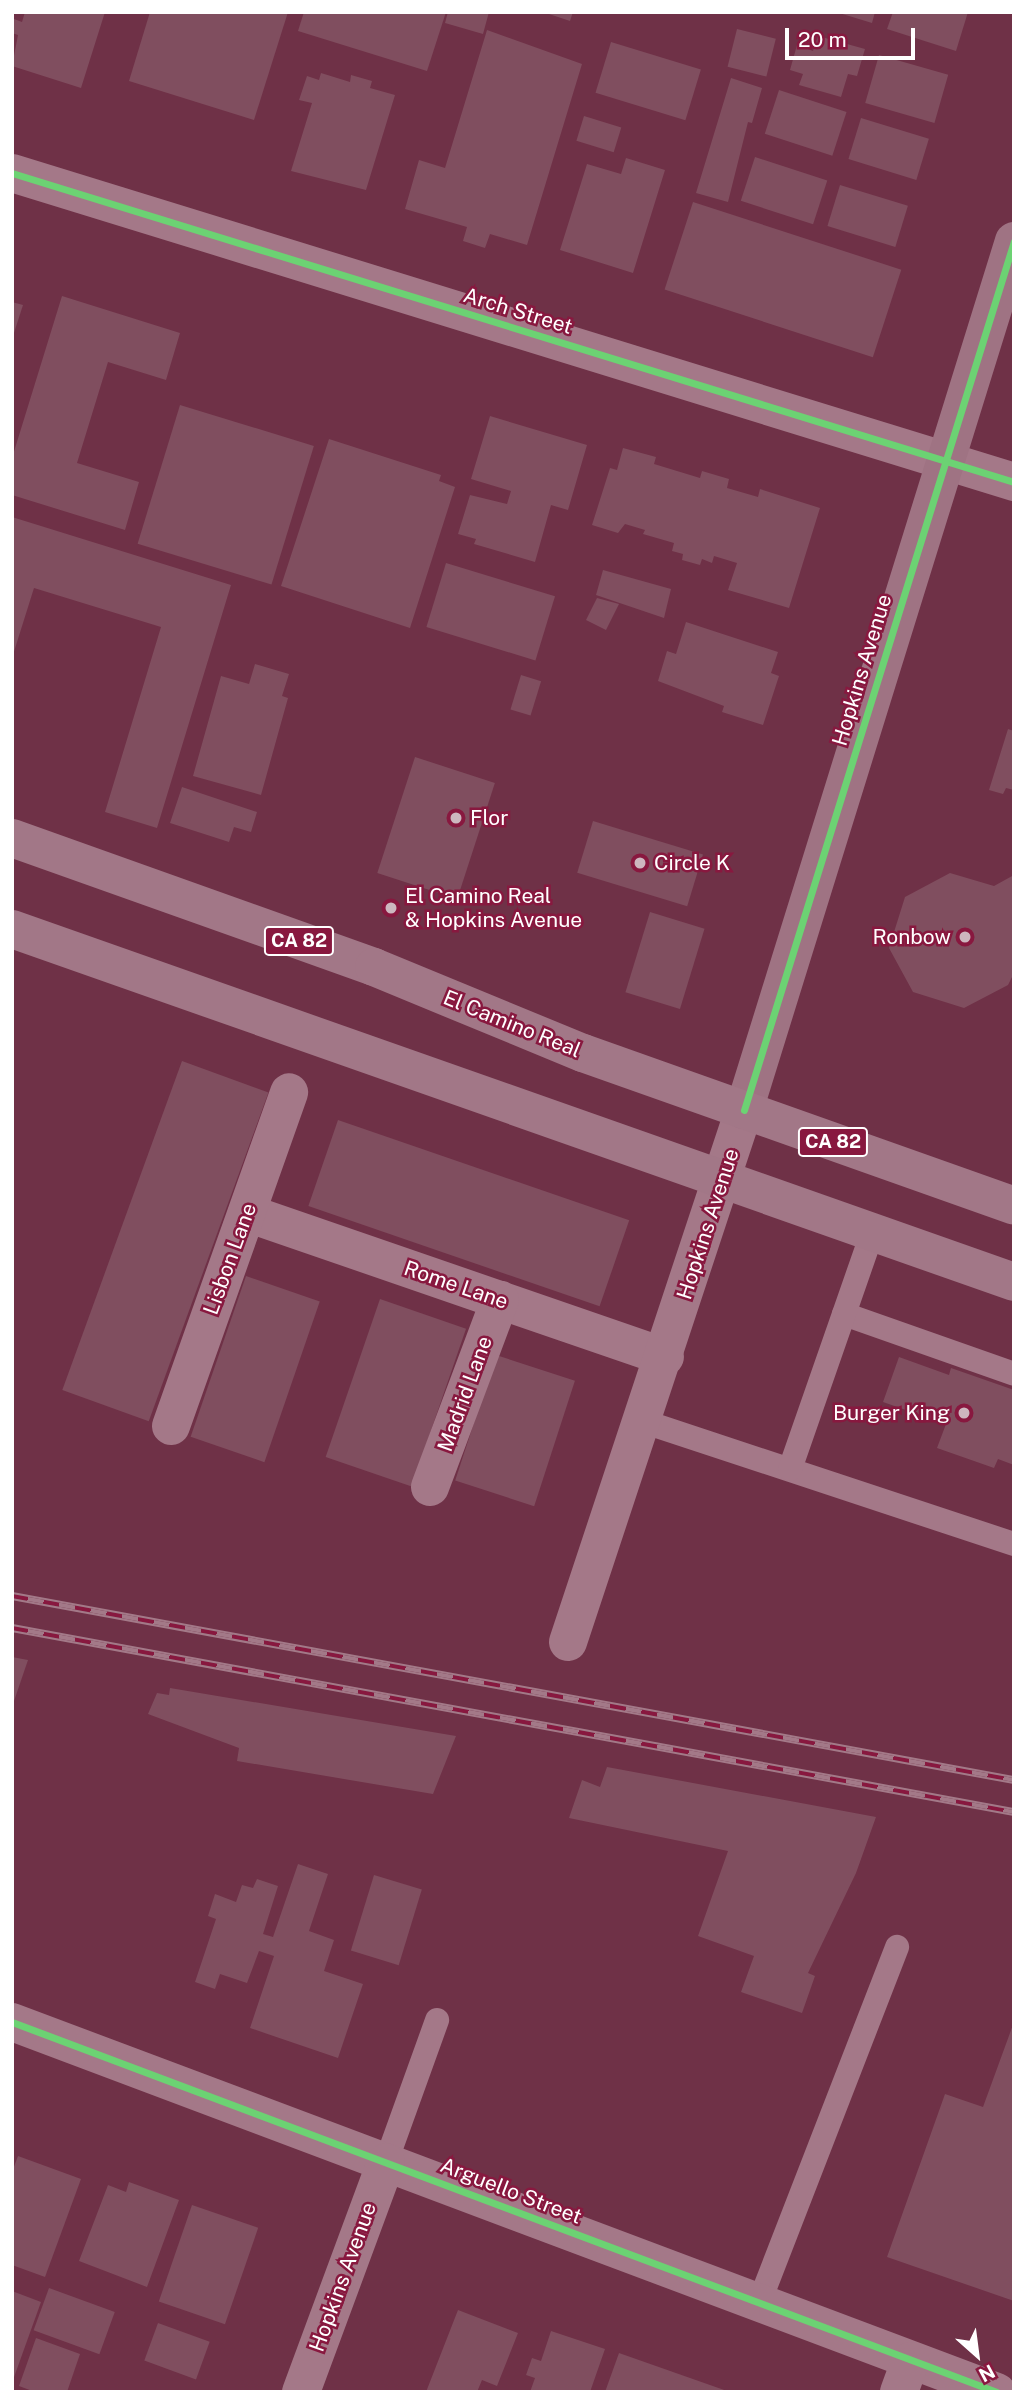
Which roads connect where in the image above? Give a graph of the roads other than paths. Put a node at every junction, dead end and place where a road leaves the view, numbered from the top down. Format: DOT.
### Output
graph roads {
  1 [pos="12,173"];
  2 [pos="1014,241"];
  3 [pos="945,462"];
  4 [pos="1014,482"];
  5 [pos="12,838"];
  6 [pos="12,929"];
  7 [pos="289,1092"];
  8 [pos="744,1110"];
  9 [pos="721,1179"];
  10 [pos="1014,1206"];
  11 [pos="247,1213"];
  12 [pos="872,1233"];
  13 [pos="1014,1282"];
  14 [pos="500,1300"];
  15 [pos="844,1314"];
  16 [pos="665,1357"];
  17 [pos="1014,1374"];
  18 [pos="645,1422"];
  19 [pos="171,1426"];
  20 [pos="790,1469"];
  21 [pos="430,1488"];
  22 [pos="1014,1544"];
  23 [pos="568,1642"];
  24 [pos="897,1947"];
  25 [pos="436,2020"];
  26 [pos="12,2022"];
  27 [pos="386,2162"];
  28 [pos="759,2303"];
  29 [pos="905,2376"];
  30 [pos="301,2392"];
  31 [pos="998,2392"];
  1 -- 3 [label="street, Arch Street"];
  2 -- 3 [label="street, Hopkins Avenue"];
  3 -- 4 [label="street, Arch Street"];
  3 -- 8 [label="street, Hopkins Avenue"];
  5 -- 8 [label="main road, El Camino Real / CA 82"];
  6 -- 9 [label="main road"];
  7 -- 11 [label="street, Lisbon Lane"];
  8 -- 9 [label="street, Hopkins Avenue"];
  8 -- 10 [label="main road, El Camino Real / CA 82"];
  9 -- 12 [label="main road"];
  9 -- 16 [label="street, Hopkins Avenue"];
  11 -- 14 [label="street, Rome Lane"];
  11 -- 19 [label="street, Lisbon Lane"];
  12 -- 13 [label="main road"];
  12 -- 15 [label="lane"];
  14 -- 16 [label="street, Rome Lane"];
  14 -- 21 [label="street, Madrid Lane"];
  15 -- 17 [label="lane"];
  15 -- 20 [label="lane"];
  16 -- 18 [label="street, Hopkins Avenue"];
  18 -- 20 [label="lane"];
  18 -- 23 [label="street, Hopkins Avenue"];
  20 -- 22 [label="lane"];
  24 -- 28 [label="lane"];
  25 -- 27 [label="lane"];
  26 -- 27 [label="street, Arguello Street"];
  27 -- 28 [label="street, Arguello Street"];
  27 -- 30 [label="street, Hopkins Avenue"];
  28 -- 29 [label="street, Arguello Street"];
  29 -- 31 [label="street, Arguello Street"];
}
